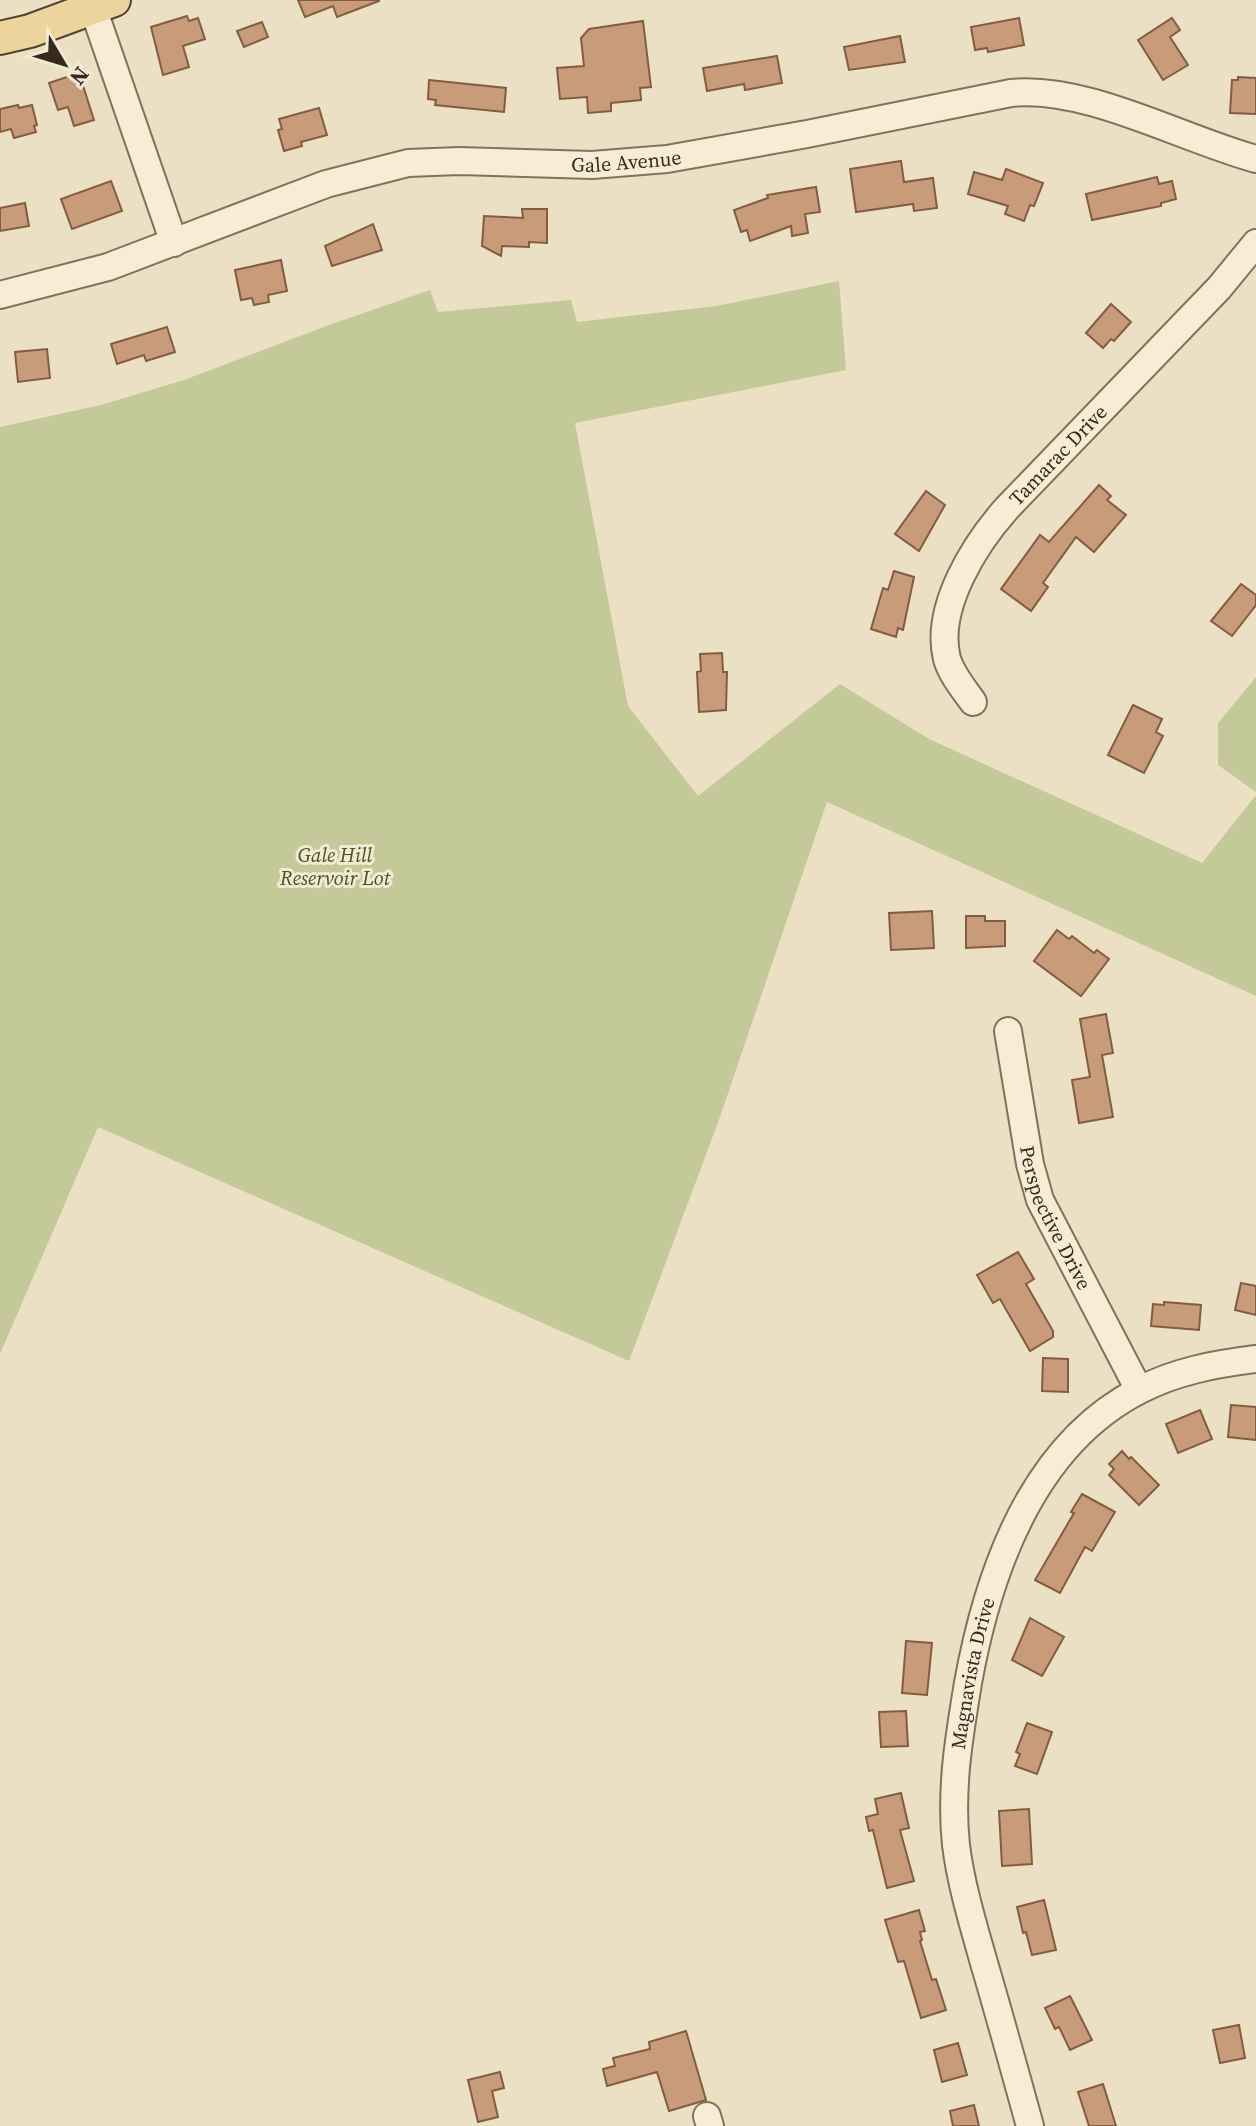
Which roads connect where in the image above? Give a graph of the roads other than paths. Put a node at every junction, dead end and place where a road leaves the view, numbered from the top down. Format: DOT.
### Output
graph roads {
  1 [pos="104,4"];
  2 [pos="0,38"];
  3 [pos="1256,159"];
  4 [pos="174,243"];
  5 [pos="1256,243"];
  6 [pos="0,295"];
  7 [pos="973,702"];
  8 [pos="1008,1031"];
  9 [pos="1256,1359"];
  10 [pos="1139,1390"];
  11 [pos="1030,2126"];
  1 -- 2 [label="main road"];
  1 -- 4 [label="street"];
  3 -- 4 [label="street, Gale Avenue"];
  4 -- 6 [label="street, Gale Avenue"];
  5 -- 7 [label="street, Tamarac Drive"];
  8 -- 10 [label="street, Perspective Drive"];
  9 -- 10 [label="street, Magnavista Drive"];
  10 -- 11 [label="street, Magnavista Drive"];
}
